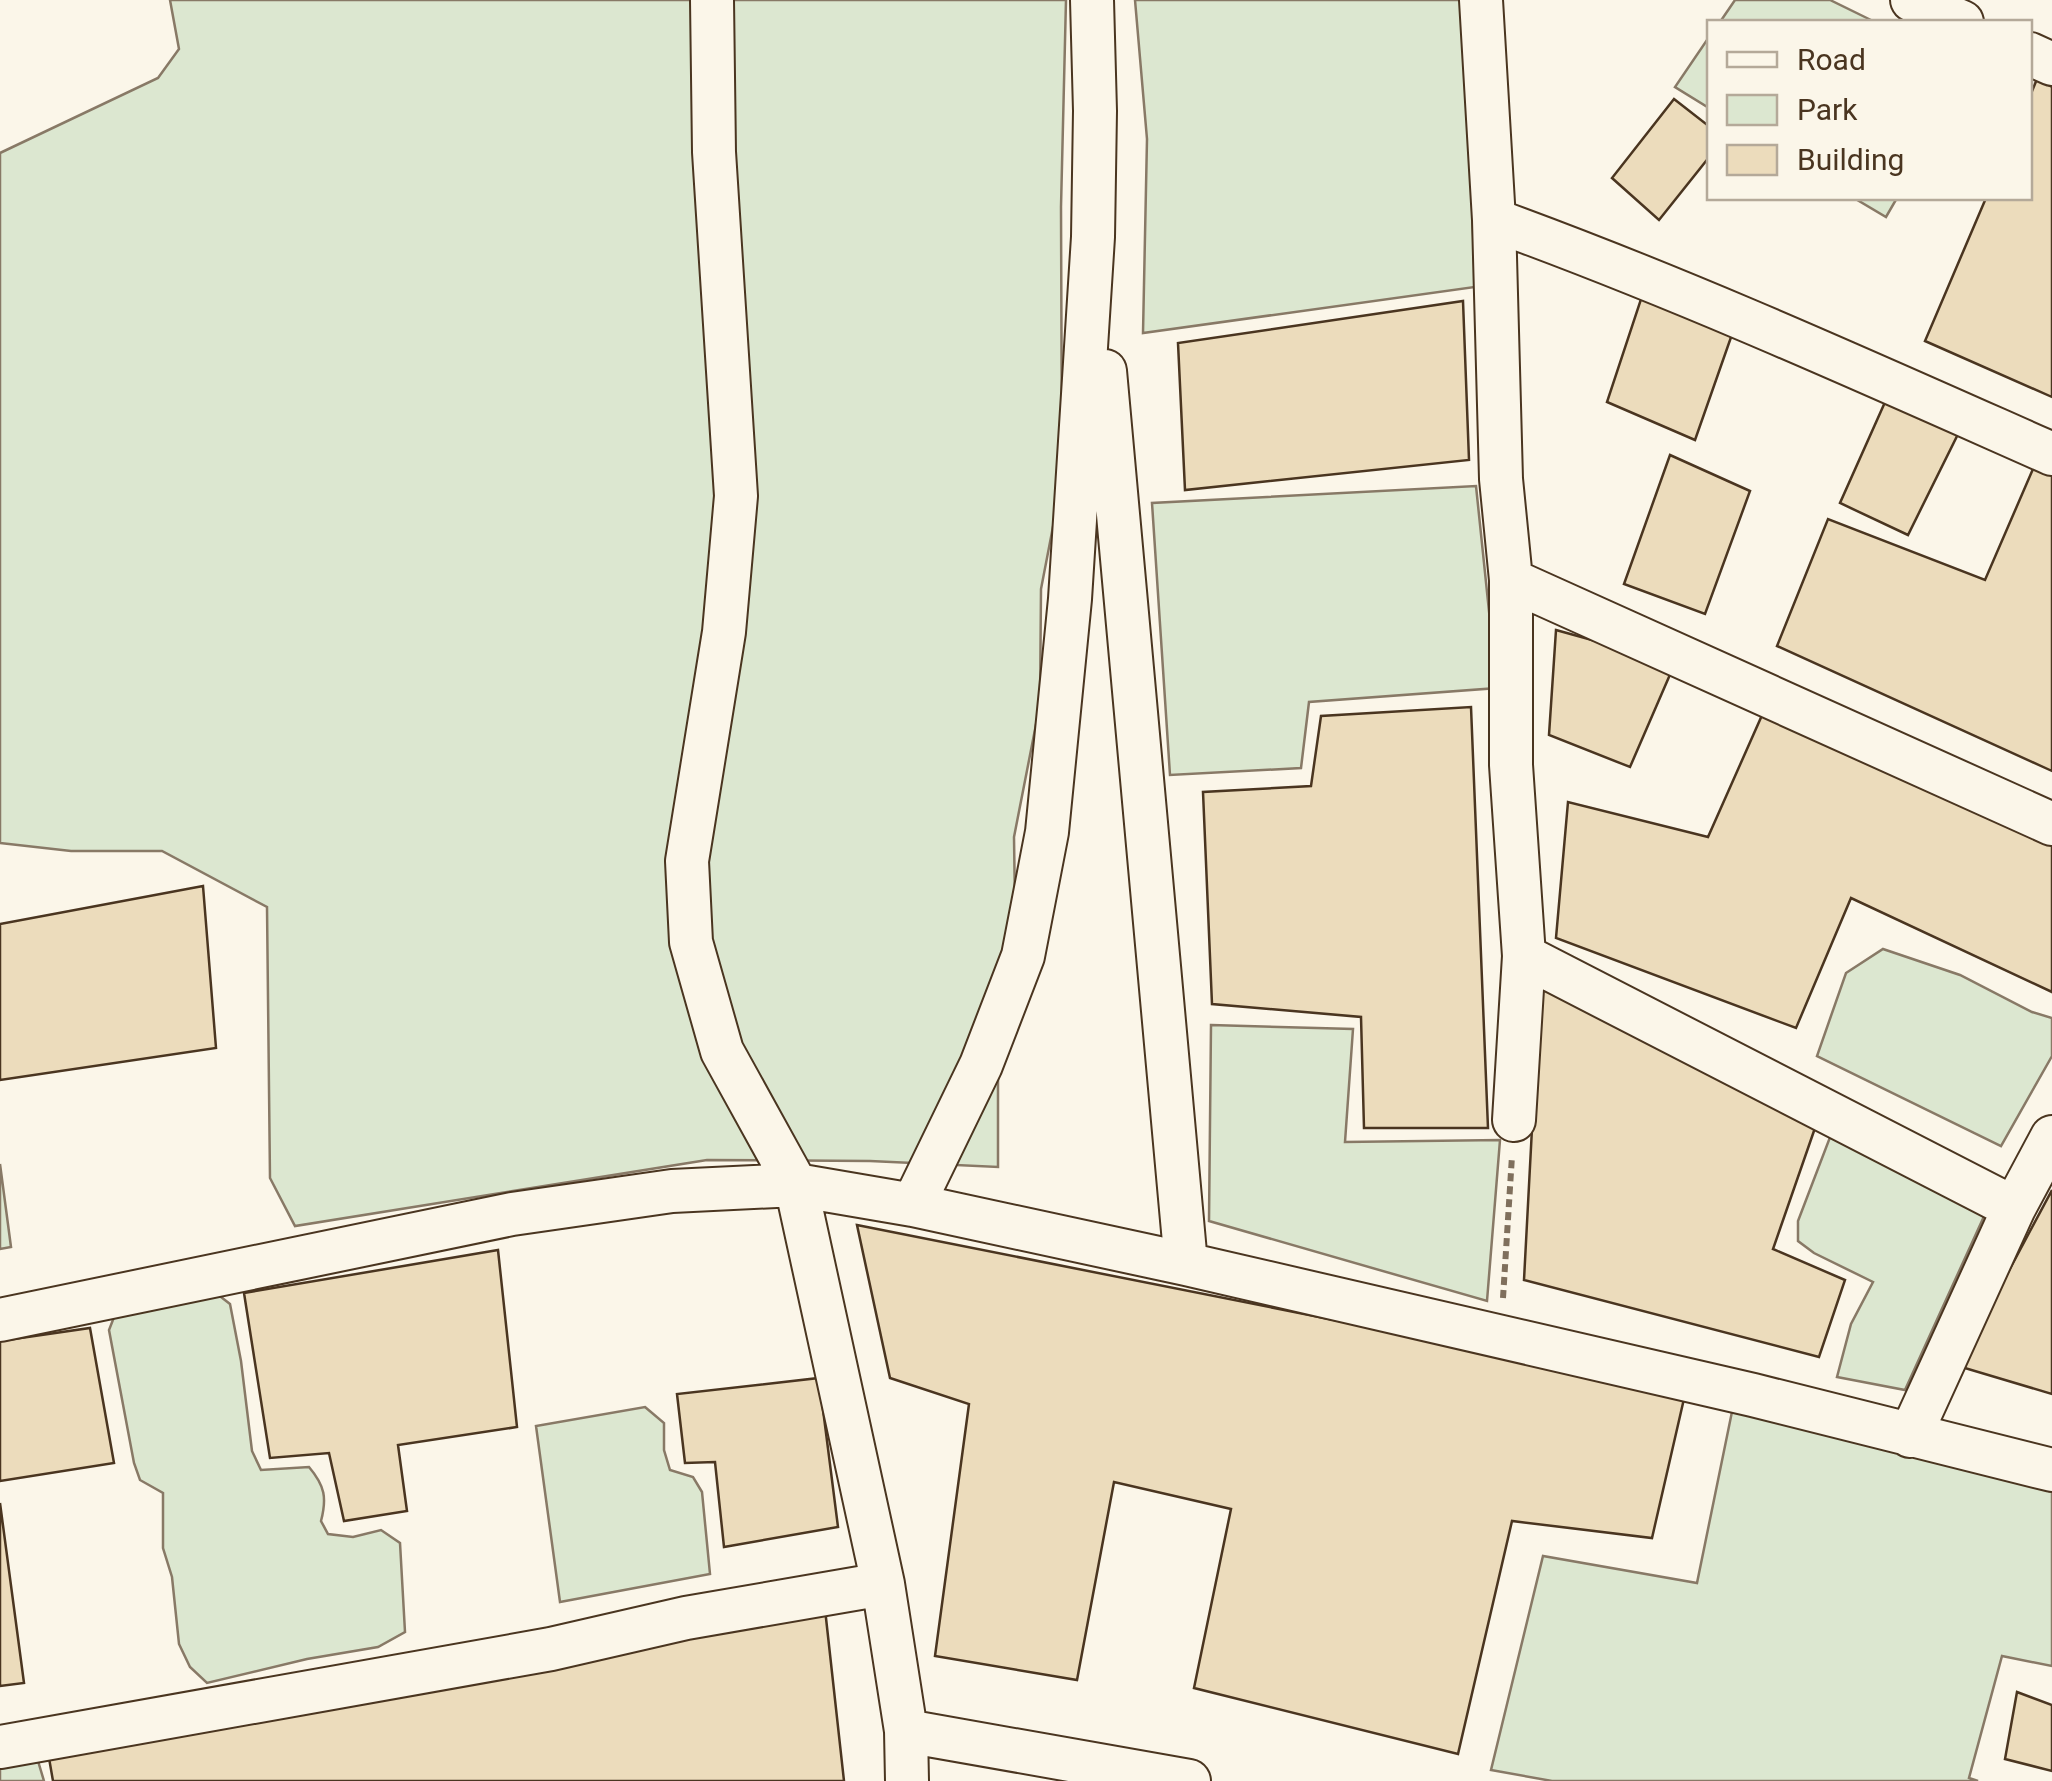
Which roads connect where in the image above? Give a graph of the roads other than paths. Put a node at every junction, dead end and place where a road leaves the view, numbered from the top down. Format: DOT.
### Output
graph roads {
  1 [pos="712,0"];
  2 [pos="1092,0"];
  3 [pos="1481,0"];
  4 [pos="1912,0"];
  5 [pos="1957,20"];
  6 [pos="1494,220"];
  7 [pos="1093,236"];
  8 [pos="2052,454"];
  9 [pos="1511,580"];
  10 [pos="2052,824"];
  11 [pos="1524,956"];
  12 [pos="1514,1120"];
  13 [pos="2052,1137"];
  14 [pos="796,1184"];
  15 [pos="913,1205"];
  16 [pos="2014,1208"];
  17 [pos="1186,1264"];
  18 [pos="0,1320"];
  19 [pos="1910,1436"];
  20 [pos="2052,1470"];
  21 [pos="883,1584"];
  22 [pos="906,1731"];
  23 [pos="0,1747"];
  24 [pos="908,1781"];
  25 [pos="1190,1781"];
  1 -- 14 [label="street"];
  2 -- 7 [label="street"];
  3 -- 6 [label="street"];
  4 -- 5 [label="street"];
  6 -- 8 [label="street"];
  6 -- 9 [label="street"];
  7 -- 15 [label="street"];
  7 -- 17 [label="street"];
  9 -- 10 [label="street"];
  9 -- 11 [label="street"];
  11 -- 12 [label="street"];
  11 -- 16 [label="street"];
  13 -- 16 [label="street"];
  14 -- 15 [label="street"];
  14 -- 18 [label="street"];
  14 -- 21 [label="street"];
  15 -- 17 [label="street"];
  16 -- 19 [label="street"];
  17 -- 19 [label="street"];
  19 -- 20 [label="street"];
  21 -- 22 [label="street"];
  21 -- 23 [label="street"];
  22 -- 24 [label="street"];
  22 -- 25 [label="street"];
}
